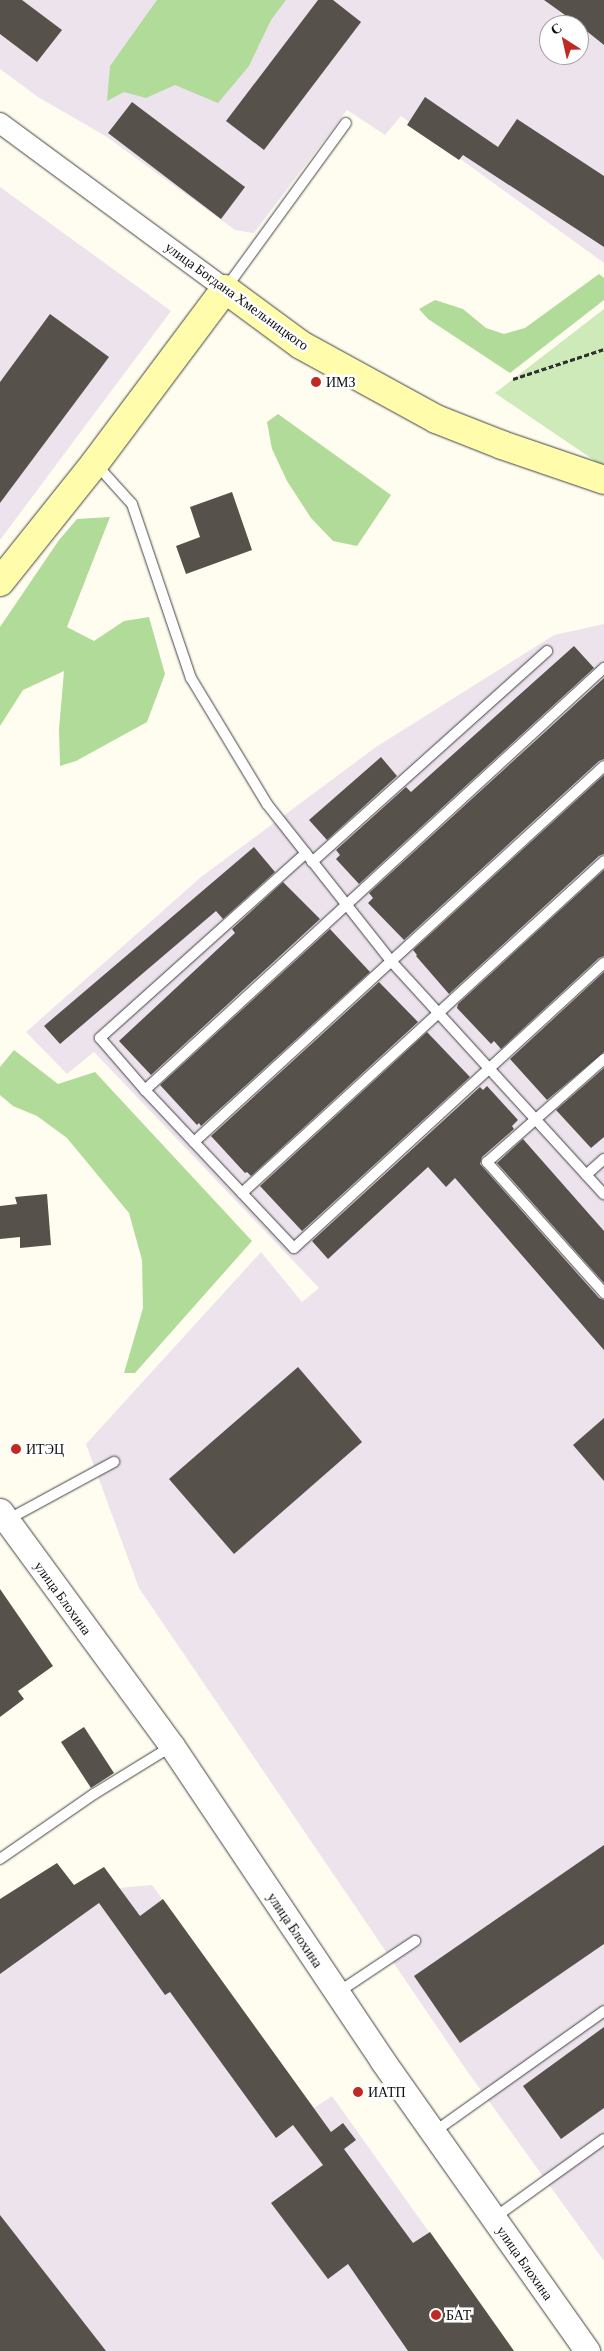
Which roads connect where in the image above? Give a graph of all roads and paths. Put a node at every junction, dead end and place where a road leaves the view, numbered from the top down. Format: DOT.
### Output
graph roads {
  1 [pos="0,123"];
  2 [pos="346,123"];
  3 [pos="225,289"];
  4 [pos="604,350"];
  5 [pos="513,379"];
  6 [pos="94,462"];
  7 [pos="604,480"];
  8 [pos="0,582"];
  9 [pos="547,651"];
  10 [pos="604,668"];
  11 [pos="604,766"];
  12 [pos="309,858"];
  13 [pos="604,861"];
  14 [pos="346,905"];
  15 [pos="391,961"];
  16 [pos="604,962"];
  17 [pos="438,1013"];
  18 [pos="604,1059"];
  19 [pos="489,1068"];
  20 [pos="145,1090"];
  21 [pos="536,1120"];
  22 [pos="194,1142"];
  23 [pos="604,1159"];
  24 [pos="586,1175"];
  25 [pos="242,1193"];
  26 [pos="604,1194"];
  27 [pos="604,1293"];
  28 [pos="114,1462"];
  29 [pos="3,1516"];
  30 [pos="172,1746"];
  31 [pos="0,1859"];
  32 [pos="415,1941"];
  33 [pos="337,1993"];
  34 [pos="604,2012"];
  35 [pos="434,2132"];
  36 [pos="604,2139"];
  37 [pos="494,2218"];
  38 [pos="587,2351"];
  1 -- 3 [label="street, улица Богдана Хмельницкого"];
  2 -- 3 [label="lane"];
  3 -- 6 [label="main road"];
  3 -- 7 [label="main road, улица Богдана Хмельницкого"];
  4 -- 5 [label="path"];
  6 -- 8 [label="main road"];
  6 -- 12 [label="lane"];
  9 -- 12 [label="lane"];
  10 -- 14 [label="lane"];
  11 -- 15 [label="lane"];
  12 -- 14 [label="lane"];
  12 -- 20 [label="lane"];
  13 -- 17 [label="lane"];
  14 -- 15 [label="lane"];
  14 -- 20 [label="lane"];
  15 -- 17 [label="lane"];
  15 -- 22 [label="lane"];
  16 -- 19 [label="lane"];
  17 -- 19 [label="lane"];
  17 -- 25 [label="lane"];
  18 -- 21 [label="lane"];
  19 -- 21 [label="lane"];
  19 -- 25 [label="lane"];
  20 -- 22 [label="lane"];
  21 -- 24 [label="lane"];
  21 -- 27 [label="lane"];
  22 -- 25 [label="lane"];
  23 -- 24 [label="lane"];
  24 -- 26 [label="lane"];
  28 -- 29 [label="lane"];
  29 -- 30 [label="street, улица Блохина"];
  30 -- 31 [label="lane"];
  30 -- 33 [label="street, улица Блохина"];
  32 -- 33 [label="lane"];
  33 -- 35 [label="street, улица Блохина"];
  34 -- 35 [label="lane"];
  35 -- 37 [label="street, улица Блохина"];
  36 -- 37 [label="lane"];
  37 -- 38 [label="street, улица Блохина"];
}
